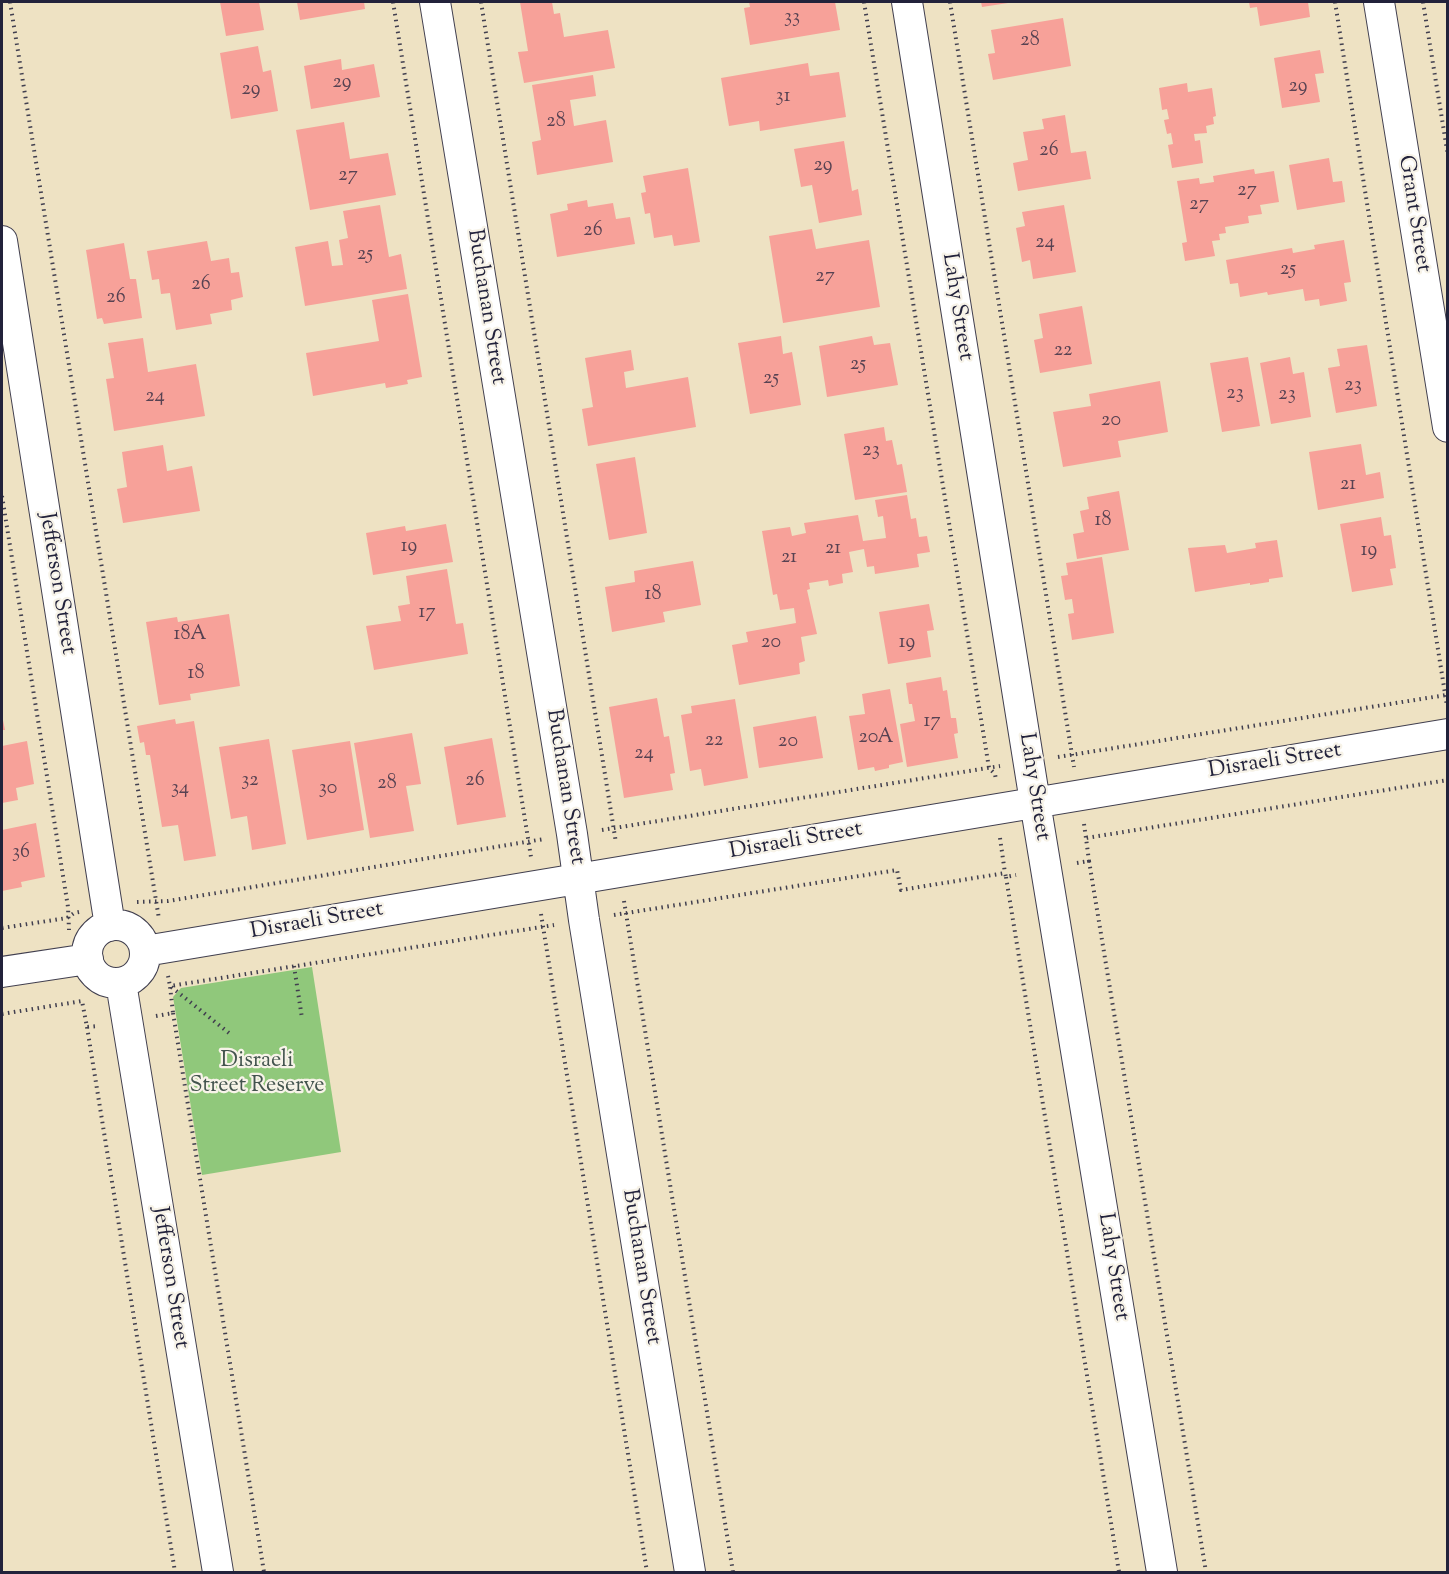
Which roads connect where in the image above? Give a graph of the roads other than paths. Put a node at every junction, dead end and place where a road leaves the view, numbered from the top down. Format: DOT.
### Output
graph roads {
  1 [pos="435,2"];
  2 [pos="907,2"];
  3 [pos="1379,2"];
  4 [pos="2,241"];
  5 [pos="1448,427"];
  6 [pos="1448,734"];
  7 [pos="1035,802"];
  8 [pos="579,879"];
  9 [pos="109,916"];
  10 [pos="154,950"];
  11 [pos="81,960"];
  12 [pos="2,972"];
  13 [pos="121,982"];
  14 [pos="218,1572"];
  15 [pos="690,1572"];
  16 [pos="1162,1572"];
  1 -- 8 [label="street, Buchanan Street"];
  2 -- 7 [label="street, Lahy Street"];
  3 -- 5 [label="street, Grant Street"];
  4 -- 9 [label="street, Jefferson Street"];
  6 -- 7 [label="street, Disraeli Street"];
  7 -- 8 [label="street, Disraeli Street"];
  7 -- 16 [label="street, Lahy Street"];
  8 -- 10 [label="street, Disraeli Street"];
  8 -- 15 [label="street, Buchanan Street"];
  9 -- 10 [label="street"];
  9 -- 11 [label="street"];
  10 -- 13 [label="street"];
  11 -- 12 [label="street"];
  11 -- 13 [label="street"];
  13 -- 14 [label="street, Jefferson Street"];
}
